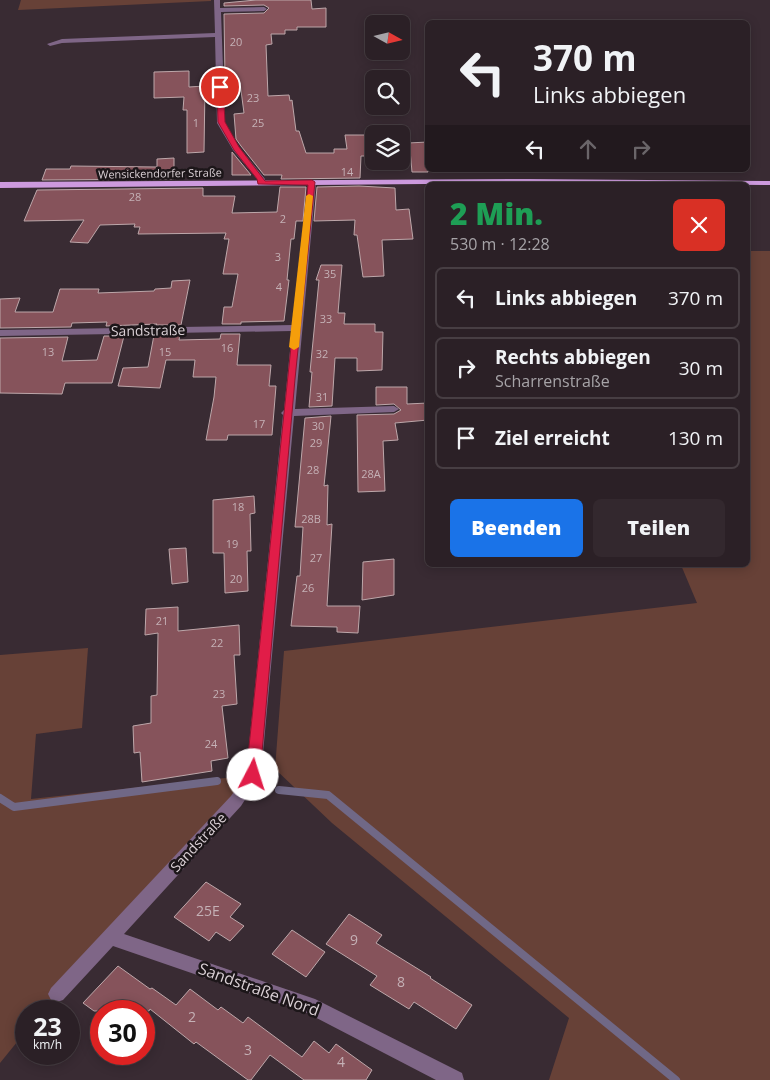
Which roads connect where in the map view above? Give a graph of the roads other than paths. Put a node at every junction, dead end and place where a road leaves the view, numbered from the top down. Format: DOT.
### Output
graph roads {
  1 [pos="217,0"];
  2 [pos="264,9"];
  3 [pos="218,10"];
  4 [pos="218,35"];
  5 [pos="50,44"];
  6 [pos="312,182"];
  7 [pos="770,182"];
  8 [pos="260,183"];
  9 [pos="0,185"];
  10 [pos="296,328"];
  11 [pos="0,333"];
  12 [pos="394,409"];
  13 [pos="287,413"];
  14 [pos="111,936"];
  15 [pos="57,994"];
  16 [pos="455,1080"];
  1 -- 3 [label="street"];
  2 -- 3 [label="street"];
  3 -- 4 [label="street"];
  4 -- 5 [label="street"];
  4 -- 8 [label="street"];
  6 -- 7 [label="main road, Wensickendorfer Straße"];
  6 -- 8 [label="main road, Wensickendorfer Straße"];
  6 -- 10 [label="street, Sandstraße"];
  8 -- 9 [label="main road, Wensickendorfer Straße"];
  10 -- 11 [label="street, Sandstraße"];
  10 -- 13 [label="street, Sandstraße"];
  12 -- 13 [label="street"];
  13 -- 14 [label="street, Sandstraße"];
  14 -- 15 [label="street, Sandstraße"];
  14 -- 16 [label="street, Sandstraße Nord"];
}
